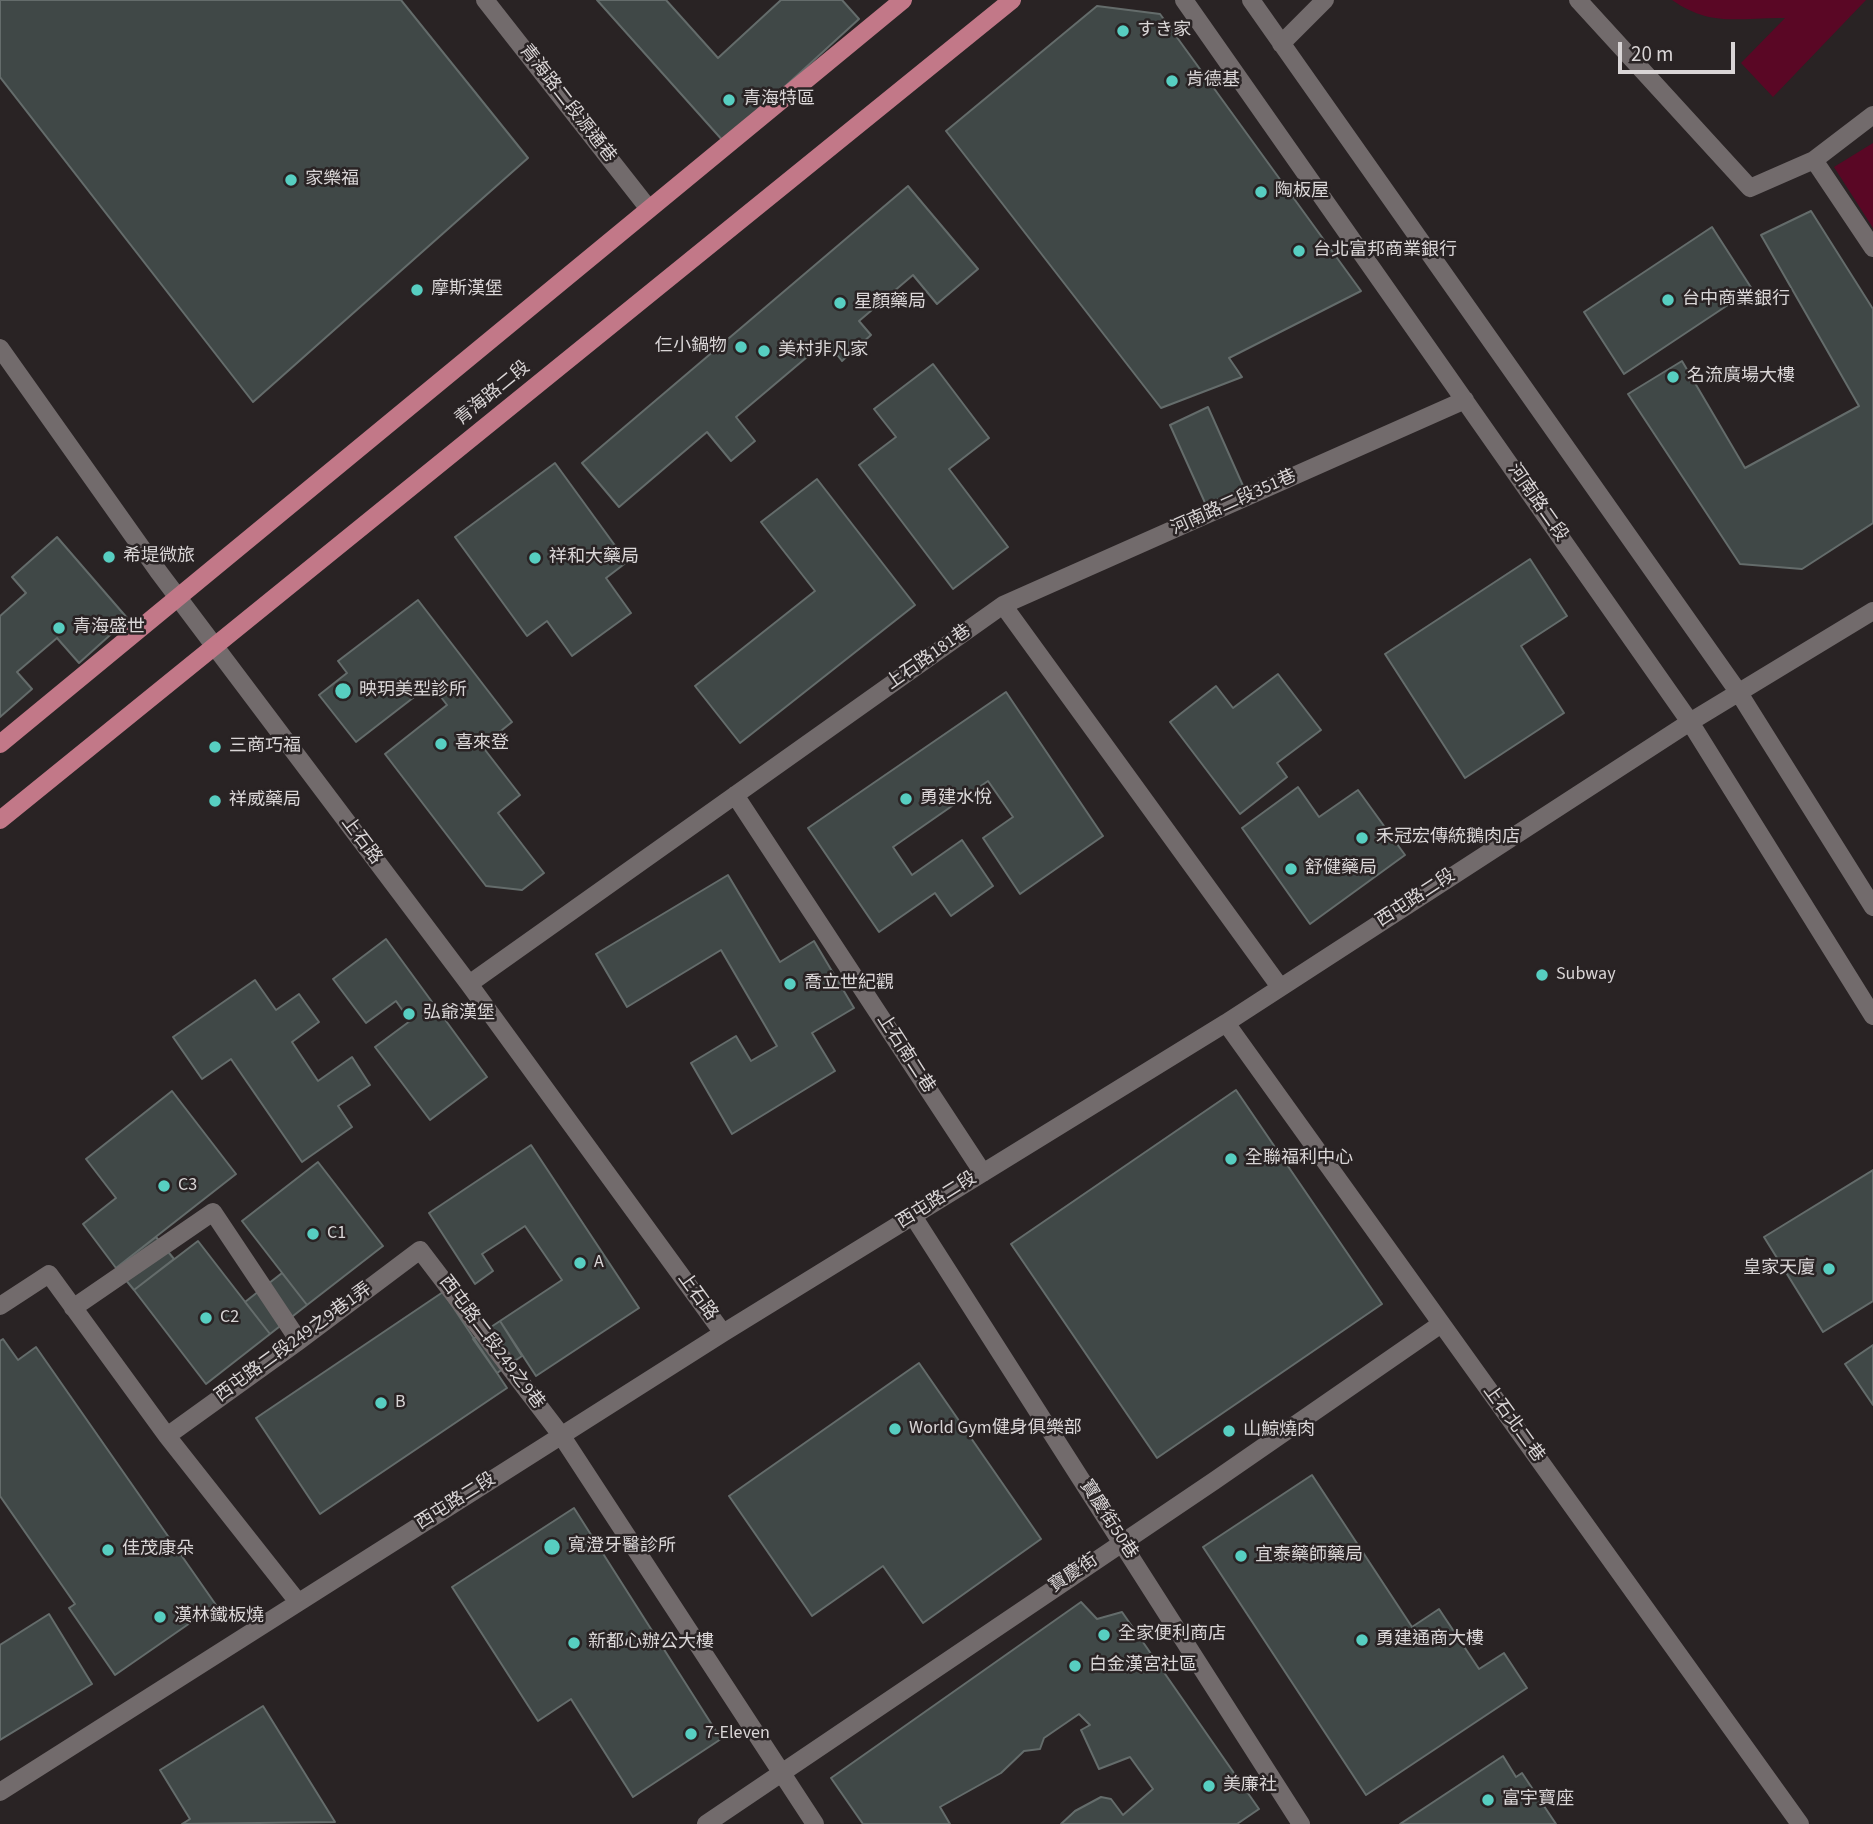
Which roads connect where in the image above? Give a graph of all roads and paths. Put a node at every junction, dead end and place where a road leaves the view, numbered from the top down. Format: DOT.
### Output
graph roads {
  1 [pos="485,0"];
  2 [pos="903,0"];
  3 [pos="1012,0"];
  4 [pos="1184,0"];
  5 [pos="1251,0"];
  6 [pos="1325,0"];
  7 [pos="1578,0"];
  8 [pos="1281,44"];
  9 [pos="1873,116"];
  10 [pos="1814,160"];
  11 [pos="649,209"];
  12 [pos="1873,248"];
  13 [pos="0,348"];
  14 [pos="1465,400"];
  15 [pos="178,598"];
  16 [pos="1003,605"];
  17 [pos="1873,611"];
  18 [pos="214,646"];
  19 [pos="1740,693"];
  20 [pos="1690,722"];
  21 [pos="0,744"];
  22 [pos="735,795"];
  23 [pos="0,820"];
  24 [pos="1873,907"];
  25 [pos="469,984"];
  26 [pos="1280,987"];
  27 [pos="1873,1016"];
  28 [pos="1226,1023"];
  29 [pos="983,1173"];
  30 [pos="913,1216"];
  31 [pos="420,1250"];
  32 [pos="0,1306"];
  33 [pos="73,1308"];
  34 [pos="1441,1324"];
  35 [pos="723,1333"];
  36 [pos="299,1341"];
  37 [pos="561,1435"];
  38 [pos="167,1436"];
  39 [pos="1121,1541"];
  40 [pos="298,1602"];
  41 [pos="780,1774"];
  42 [pos="0,1792"];
  43 [pos="706,1824"];
  44 [pos="815,1824"];
  45 [pos="1301,1824"];
  46 [pos="1800,1824"];
  1 -- 11 [label="street, 青海路二段源通巷"];
  2 -- 11 [label="main road"];
  3 -- 18 [label="main road, 青海路二段"];
  4 -- 14 [label="street, 河南路二段"];
  5 -- 8 [label="street"];
  6 -- 8 [label="street"];
  7 -- 10 [label="street"];
  8 -- 19 [label="street"];
  9 -- 10 [label="street"];
  10 -- 12 [label="street"];
  11 -- 15 [label="main road"];
  13 -- 15 [label="street, 上石路"];
  14 -- 16 [label="street, 河南路二段351巷"];
  14 -- 20 [label="street, 河南路二段"];
  15 -- 18 [label="street, 上石路"];
  15 -- 21 [label="main road"];
  16 -- 22 [label="street, 上石路181巷"];
  16 -- 26 [label="street"];
  17 -- 19 [label="street, 西屯路二段"];
  18 -- 23 [label="main road, 青海路二段"];
  18 -- 25 [label="street, 上石路"];
  19 -- 20 [label="street, 西屯路二段"];
  19 -- 24 [label="street"];
  20 -- 26 [label="street, 西屯路二段"];
  20 -- 27 [label="street, 河南路二段"];
  22 -- 25 [label="street, 上石路181巷"];
  22 -- 29 [label="street, 上石南二巷"];
  25 -- 35 [label="street, 上石路"];
  26 -- 28 [label="street, 西屯路二段"];
  28 -- 29 [label="street, 西屯路二段"];
  28 -- 34 [label="street, 上石北二巷"];
  29 -- 30 [label="street, 西屯路二段"];
  30 -- 35 [label="street, 西屯路二段"];
  30 -- 39 [label="street, 寶慶街50巷"];
  31 -- 36 [label="street, 西屯路二段249之9巷1弄"];
  31 -- 37 [label="street, 西屯路二段249之9巷"];
  32 -- 33 [label="street"];
  33 -- 36 [label="street"];
  33 -- 38 [label="street"];
  34 -- 39 [label="street, 寶慶街"];
  34 -- 46 [label="street, 上石北二巷"];
  35 -- 37 [label="street, 西屯路二段"];
  36 -- 38 [label="street, 西屯路二段249之9巷1弄"];
  37 -- 40 [label="street, 西屯路二段"];
  37 -- 41 [label="street, 西屯路二段249之9巷"];
  38 -- 40 [label="street"];
  39 -- 41 [label="street, 寶慶街"];
  39 -- 45 [label="street, 寶慶街50巷"];
  40 -- 42 [label="street, 西屯路二段"];
  41 -- 43 [label="street, 寶慶街"];
  41 -- 44 [label="street, 西屯路二段249之9巷"];
}
